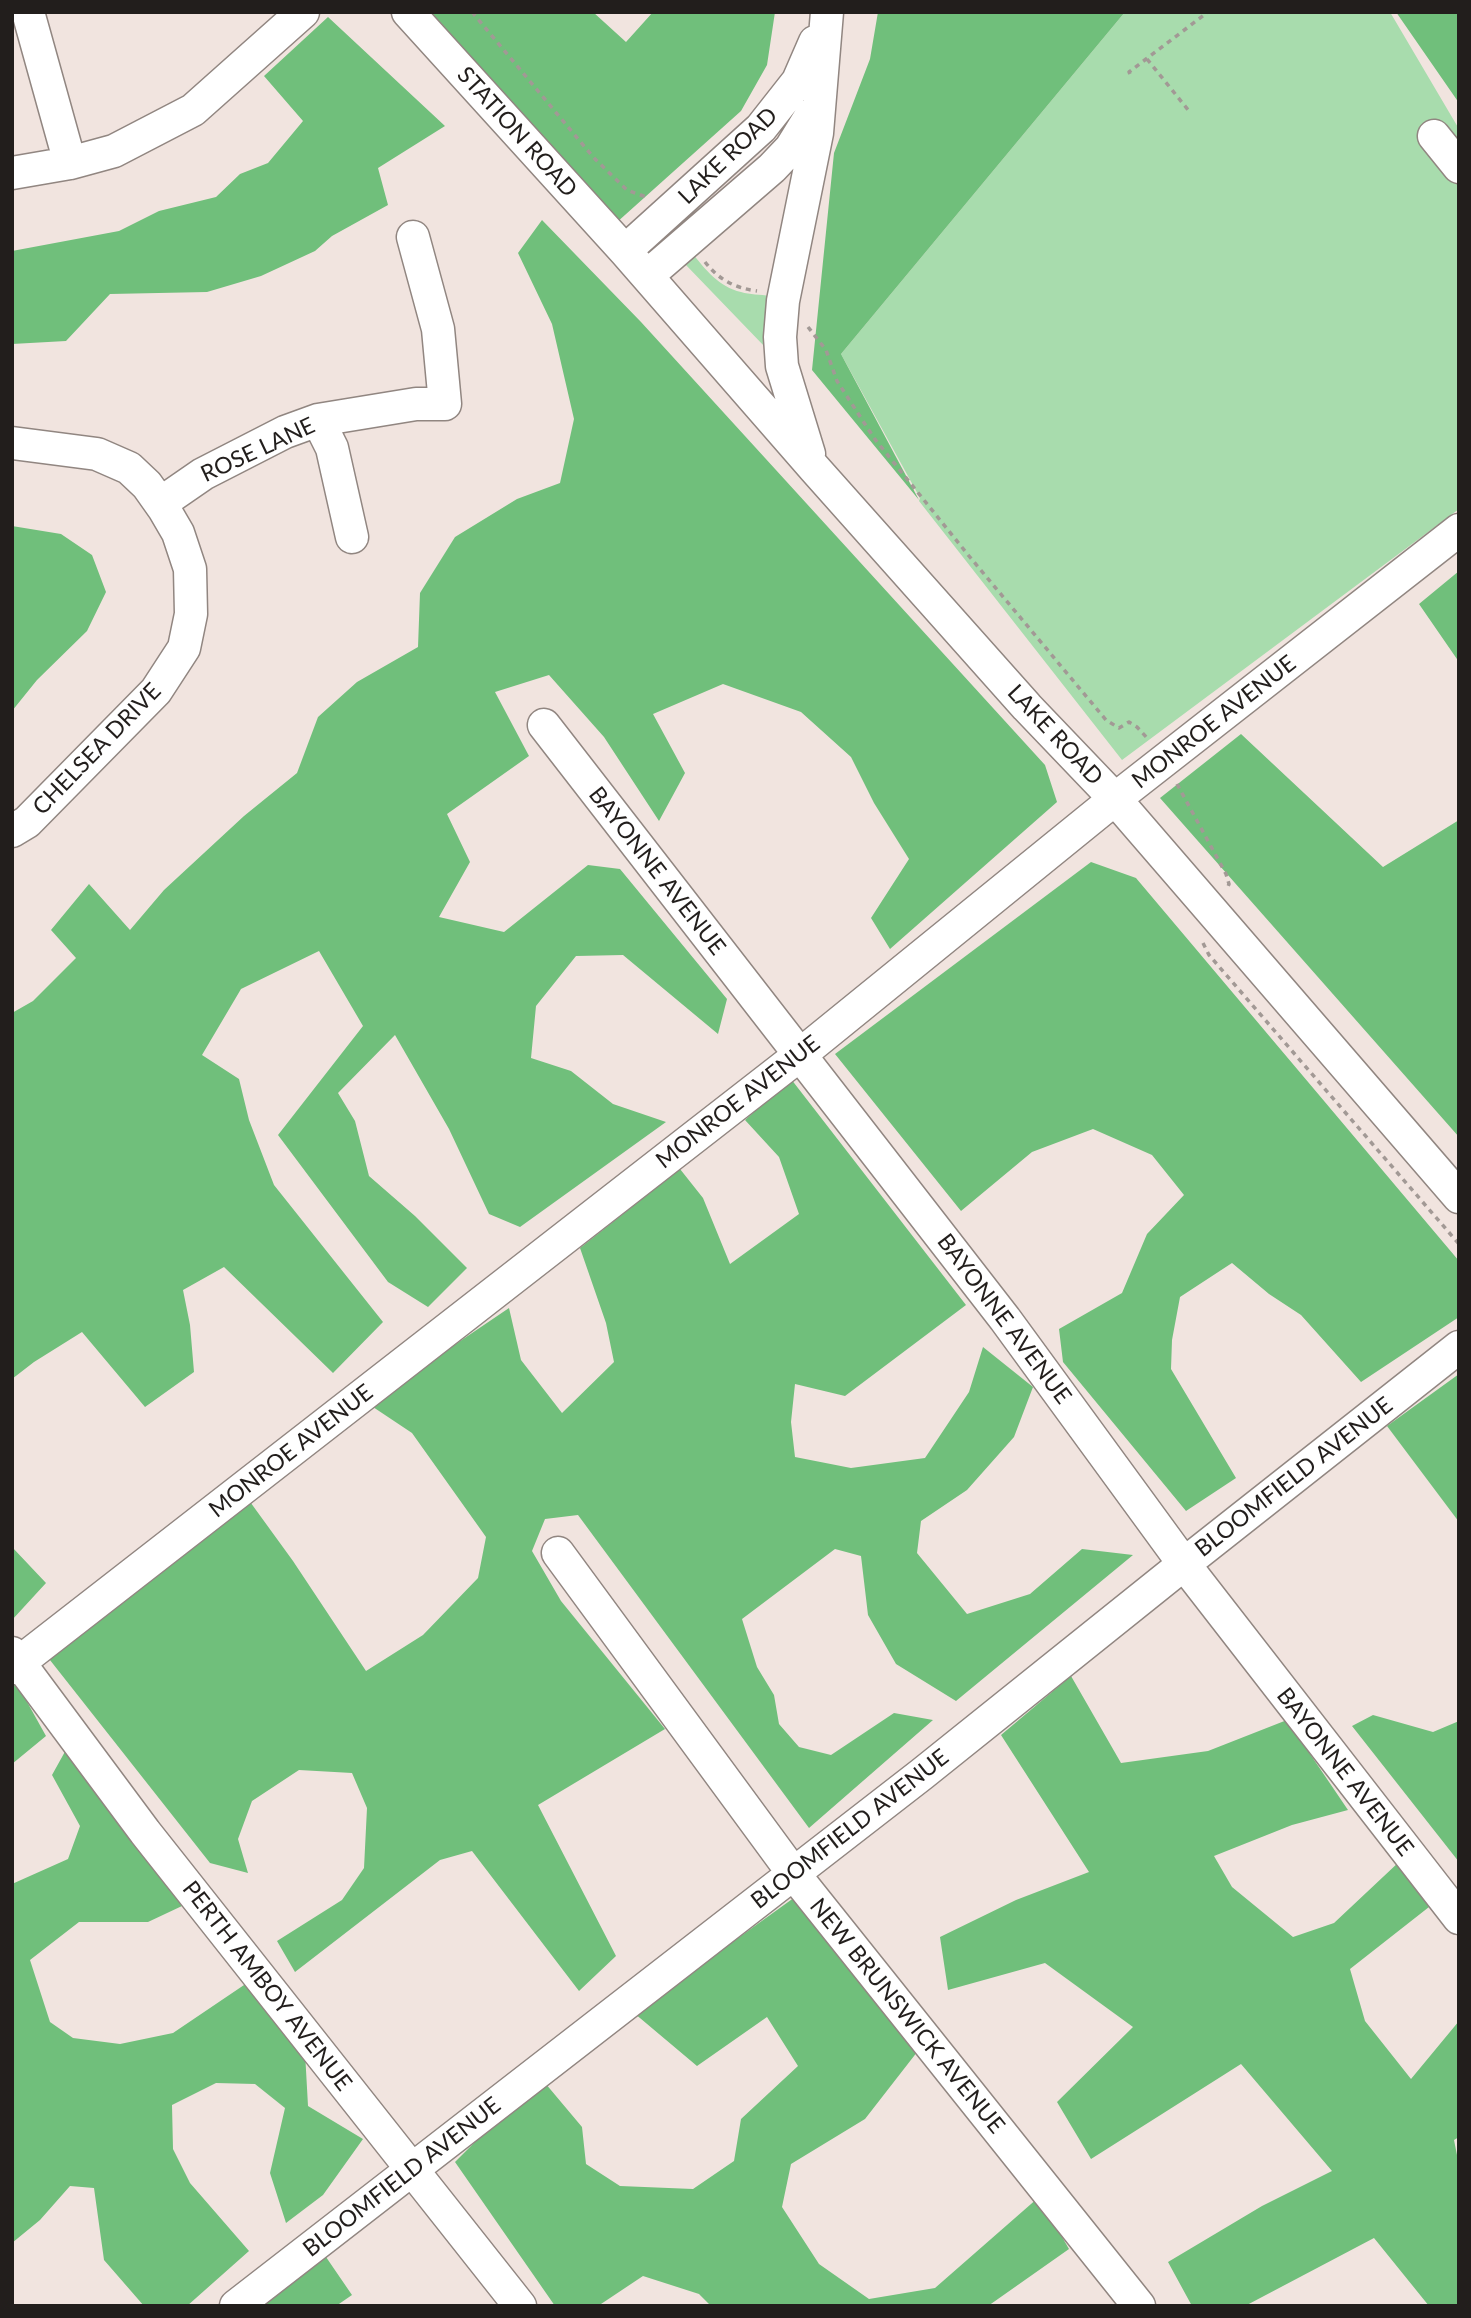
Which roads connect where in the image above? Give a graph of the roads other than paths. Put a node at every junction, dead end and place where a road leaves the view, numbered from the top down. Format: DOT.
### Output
graph roads {
  1 [pos="28,12"];
  2 [pos="303,12"];
  3 [pos="408,12"];
  4 [pos="827,15"];
  5 [pos="817,106"];
  6 [pos="1434,136"];
  7 [pos="70,163"];
  8 [pos="1459,167"];
  9 [pos="12,173"];
  10 [pos="412,237"];
  11 [pos="625,251"];
  12 [pos="647,276"];
  13 [pos="318,420"];
  14 [pos="12,443"];
  15 [pos="815,469"];
  16 [pos="161,503"];
  17 [pos="1459,530"];
  18 [pos="352,537"];
  19 [pos="544,725"];
  20 [pos="1115,799"];
  21 [pos="12,831"];
  22 [pos="800,1054"];
  23 [pos="1459,1197"];
  24 [pos="1459,1347"];
  25 [pos="558,1553"];
  26 [pos="1184,1564"];
  27 [pos="15,1661"];
  28 [pos="793,1874"];
  29 [pos="1459,1917"];
  30 [pos="412,2169"];
  31 [pos="236,2306"];
  32 [pos="520,2306"];
  33 [pos="1139,2306"];
  1 -- 7 [label="street"];
  2 -- 7 [label="street"];
  3 -- 11 [label="street, STATION ROAD"];
  4 -- 5 [label="street, LAKE ROAD"];
  4 -- 11 [label="street, LAKE ROAD"];
  5 -- 12 [label="street, LAKE ROAD"];
  5 -- 15 [label="street"];
  6 -- 8 [label="street"];
  7 -- 9 [label="street"];
  10 -- 13 [label="street, ROSE LANE"];
  11 -- 12 [label="street, LAKE ROAD"];
  12 -- 15 [label="street, LAKE ROAD"];
  13 -- 16 [label="street, ROSE LANE"];
  13 -- 18 [label="street"];
  14 -- 16 [label="street, CHELSEA DRIVE"];
  15 -- 20 [label="street, LAKE ROAD"];
  16 -- 21 [label="street, CHELSEA DRIVE"];
  17 -- 20 [label="street, MONROE AVENUE"];
  19 -- 22 [label="street, BAYONNE AVENUE"];
  20 -- 22 [label="street, MONROE AVENUE"];
  20 -- 23 [label="street, LAKE ROAD"];
  22 -- 26 [label="street, BAYONNE AVENUE"];
  22 -- 27 [label="street, MONROE AVENUE"];
  24 -- 26 [label="street, BLOOMFIELD AVENUE"];
  25 -- 28 [label="street, NEW BRUNSWICK AVENUE"];
  26 -- 28 [label="street, BLOOMFIELD AVENUE"];
  26 -- 29 [label="street, BAYONNE AVENUE"];
  27 -- 30 [label="street, PERTH AMBOY AVENUE"];
  28 -- 30 [label="street, BLOOMFIELD AVENUE"];
  28 -- 33 [label="street, NEW BRUNSWICK AVENUE"];
  30 -- 31 [label="street, BLOOMFIELD AVENUE"];
  30 -- 32 [label="street, PERTH AMBOY AVENUE"];
}
